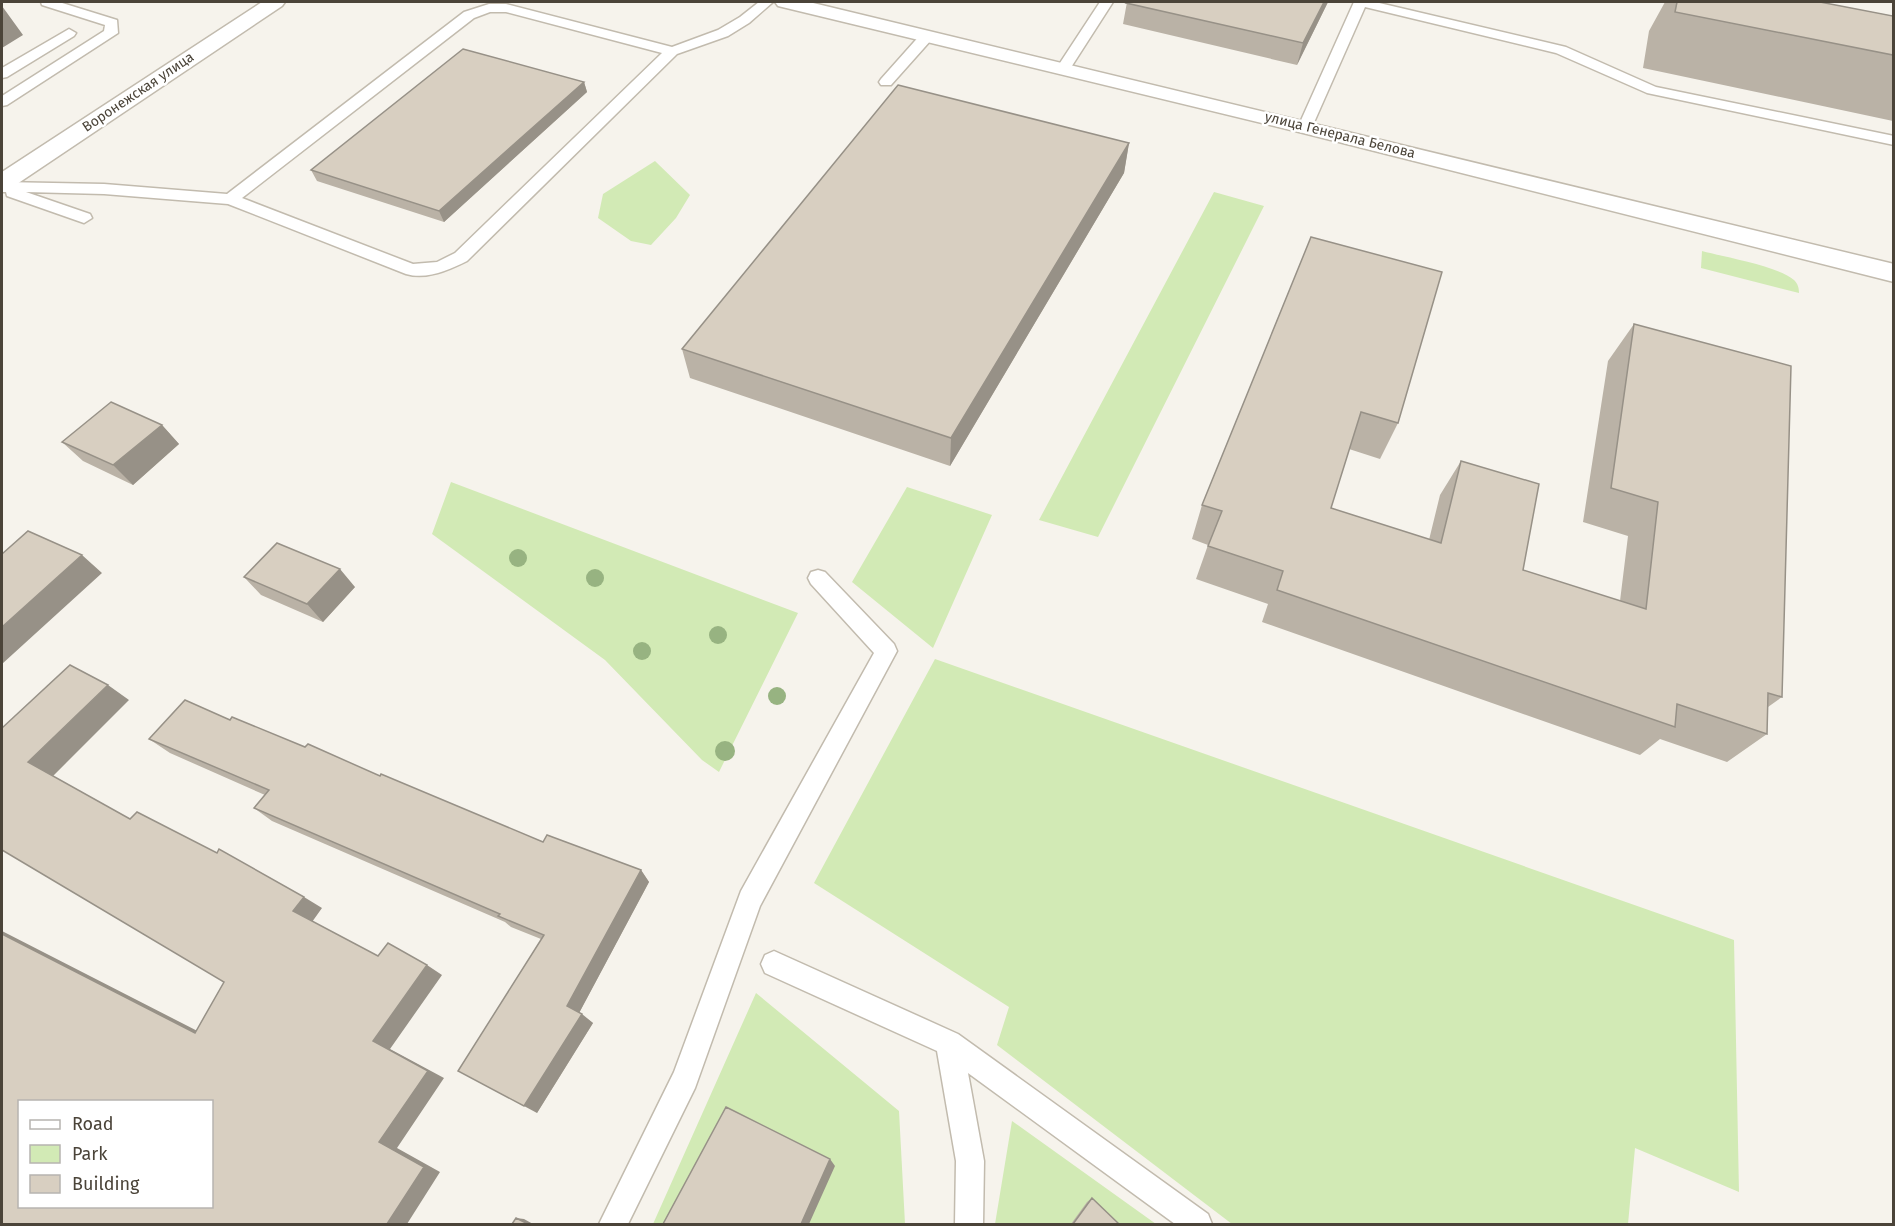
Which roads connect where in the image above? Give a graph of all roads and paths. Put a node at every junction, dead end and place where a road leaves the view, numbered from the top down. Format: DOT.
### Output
graph roads {
  1 [pos="46,2"];
  2 [pos="275,2"];
  3 [pos="766,2"];
  4 [pos="785,2"];
  5 [pos="1106,2"];
  6 [pos="1361,2"];
  7 [pos="69,33"];
  8 [pos="927,36"];
  9 [pos="672,51"];
  10 [pos="1063,69"];
  11 [pos="2,74"];
  12 [pos="886,82"];
  13 [pos="2,102"];
  14 [pos="1305,127"];
  15 [pos="1893,141"];
  16 [pos="2,186"];
  17 [pos="230,200"];
  18 [pos="84,218"];
  19 [pos="1893,273"];
  20 [pos="819,578"];
  21 [pos="774,964"];
  22 [pos="949,1043"];
  23 [pos="613,1224"];
  24 [pos="969,1224"];
  25 [pos="1198,1224"];
  1 -- 13 [label="lane"];
  2 -- 16 [label="street, Воронежская улица"];
  3 -- 9 [label="lane"];
  4 -- 8 [label="street, улица Генерала Белова"];
  5 -- 10 [label="lane"];
  6 -- 14 [label="lane"];
  6 -- 15 [label="lane"];
  7 -- 11 [label="lane"];
  8 -- 10 [label="street, улица Генерала Белова"];
  8 -- 12 [label="lane"];
  9 -- 17 [label="lane"];
  9 -- 17 [label="lane"];
  10 -- 14 [label="street, улица Генерала Белова"];
  14 -- 19 [label="street, улица Генерала Белова"];
  16 -- 17 [label="lane"];
  16 -- 18 [label="lane"];
  20 -- 23 [label="lane"];
  21 -- 22 [label="lane"];
  22 -- 24 [label="lane"];
  22 -- 25 [label="lane"];
}
